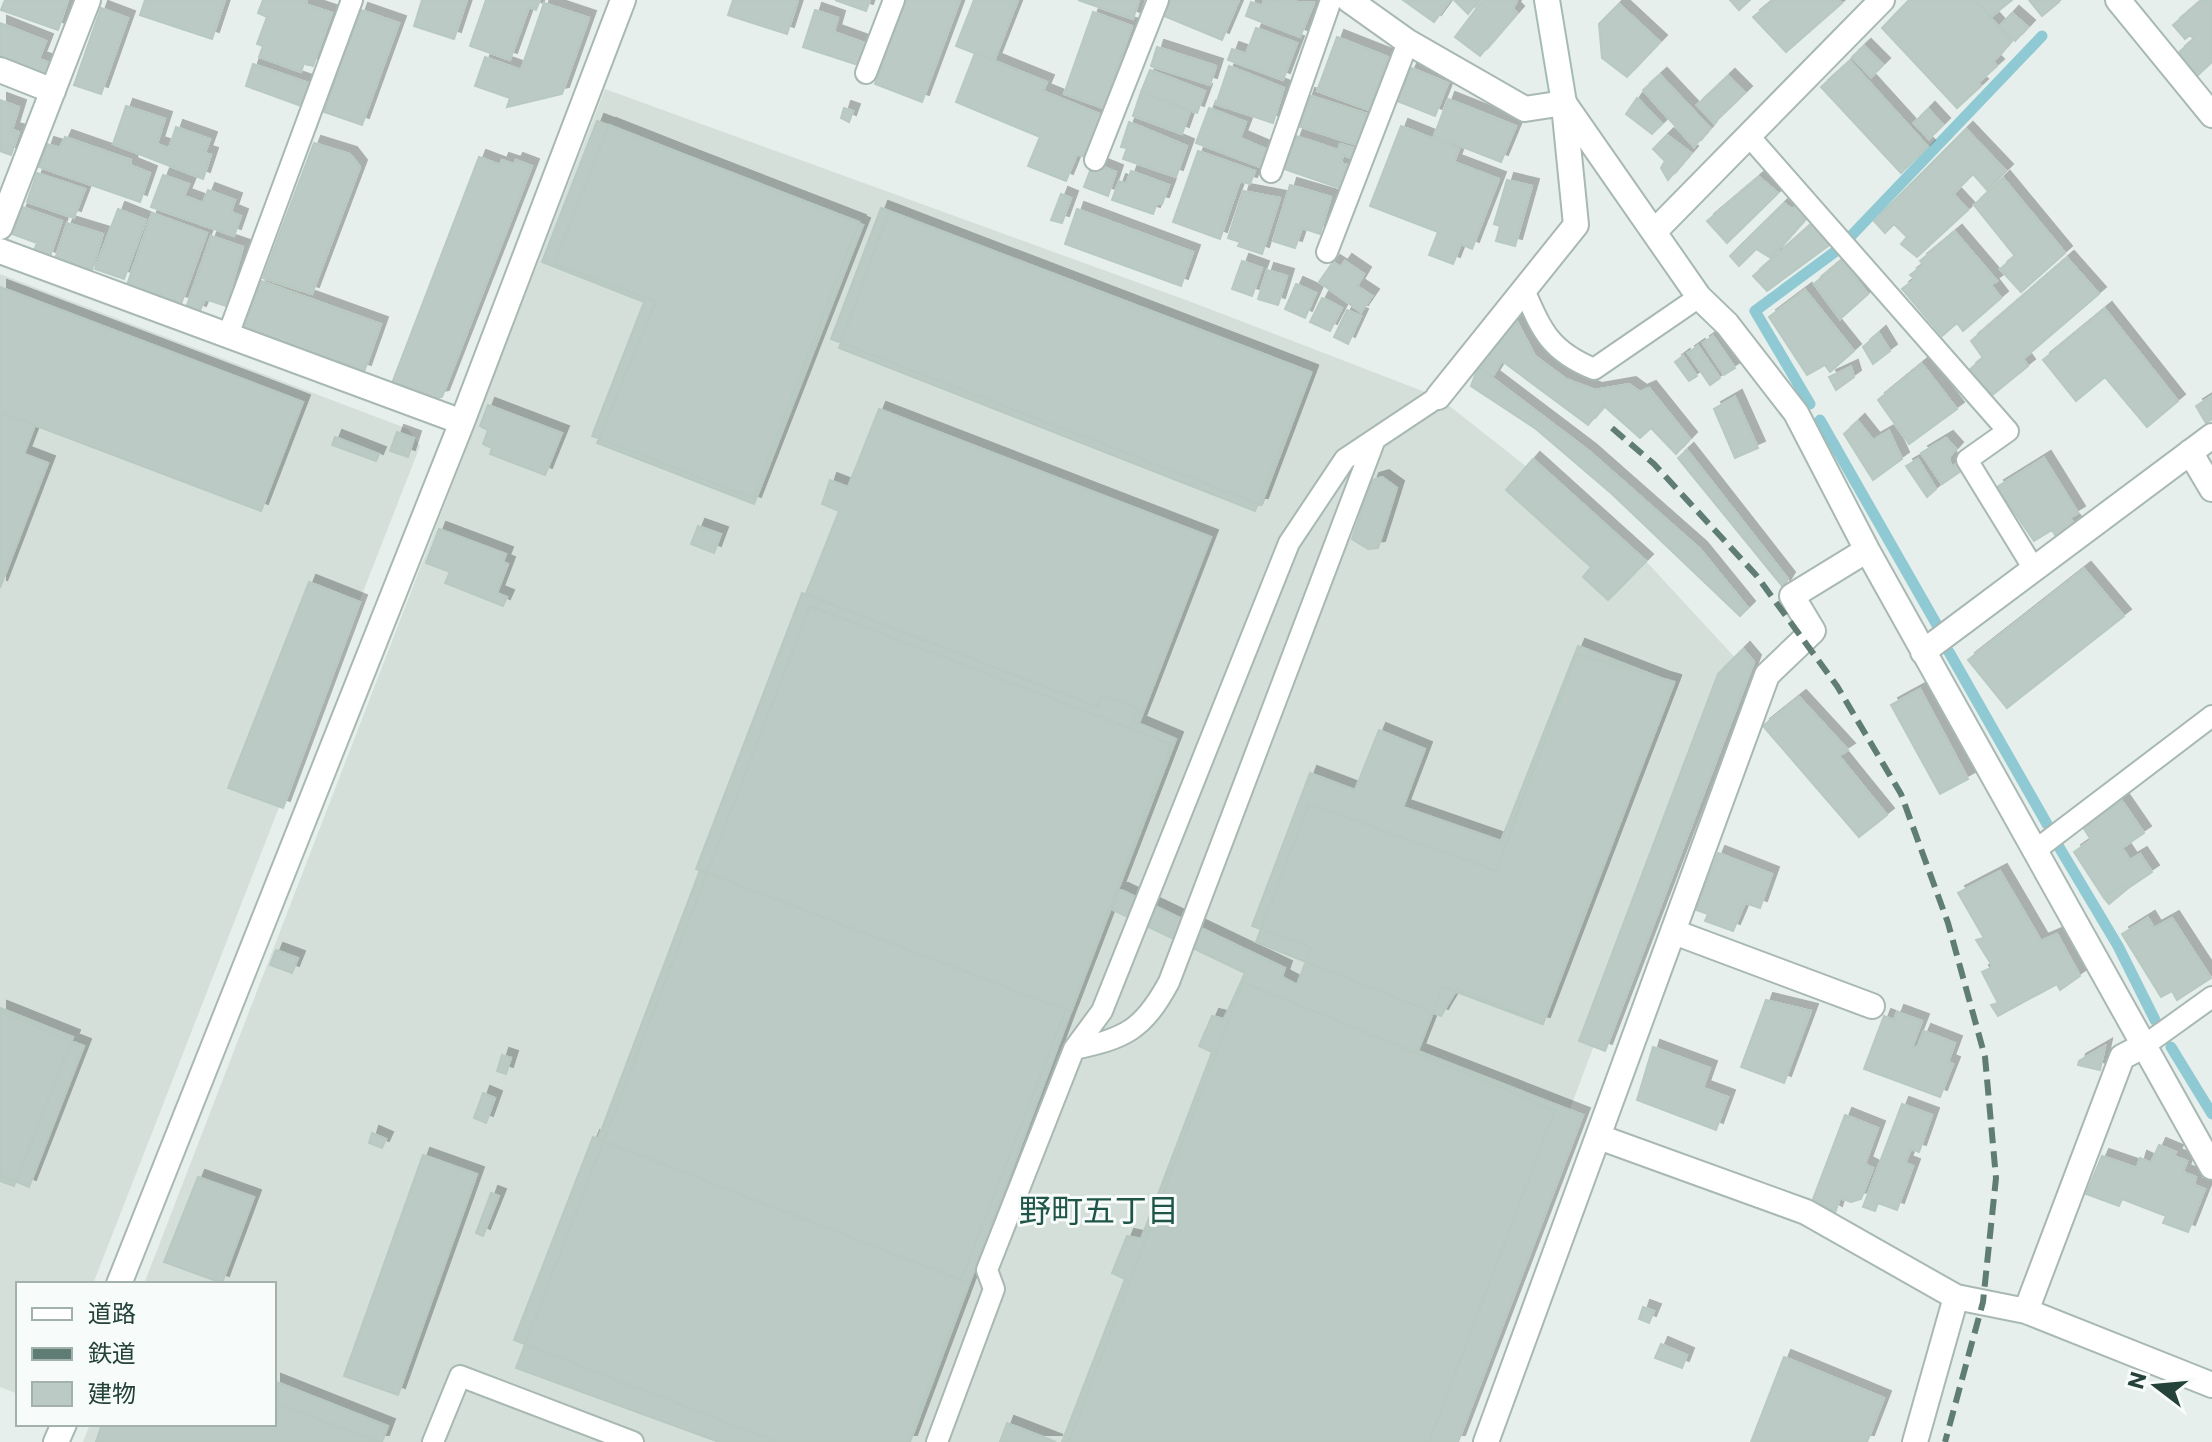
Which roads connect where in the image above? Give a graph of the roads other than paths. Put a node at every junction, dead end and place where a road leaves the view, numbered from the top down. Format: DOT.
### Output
graph roads {
  1 [pos="88,0"];
  2 [pos="352,0"];
  3 [pos="623,0"];
  4 [pos="894,0"];
  5 [pos="1158,0"];
  6 [pos="1331,0"];
  7 [pos="1349,0"];
  8 [pos="1547,0"];
  9 [pos="2118,0"];
  10 [pos="1868,5"];
  11 [pos="1408,42"];
  12 [pos="0,70"];
  13 [pos="866,73"];
  14 [pos="53,91"];
  15 [pos="1564,103"];
  16 [pos="2212,115"];
  17 [pos="1748,135"];
  18 [pos="1095,160"];
  19 [pos="1271,172"];
  20 [pos="0,227"];
  21 [pos="1655,231"];
  22 [pos="0,251"];
  23 [pos="1327,252"];
  24 [pos="1524,290"];
  25 [pos="1699,297"];
  26 [pos="228,335"];
  27 [pos="1438,397"];
  28 [pos="462,422"];
  29 [pos="2212,436"];
  30 [pos="1375,439"];
  31 [pos="2190,452"];
  32 [pos="2212,489"];
  33 [pos="1867,550"];
  34 [pos="2034,569"];
  35 [pos="1923,652"];
  36 [pos="2212,716"];
  37 [pos="2037,849"];
  38 [pos="1674,932"];
  39 [pos="2212,997"];
  40 [pos="1872,1006"];
  41 [pos="2145,1045"];
  42 [pos="1074,1049"];
  43 [pos="1599,1137"];
  44 [pos="2212,1167"];
  45 [pos="120,1282"];
  46 [pos="1956,1297"];
  47 [pos="2026,1311"];
  48 [pos="2212,1385"];
  49 [pos="433,1442"];
  50 [pos="633,1442"];
  51 [pos="937,1442"];
  52 [pos="1486,1442"];
  53 [pos="1915,1442"];
  1 -- 14 [label="street"];
  2 -- 26 [label="lane"];
  3 -- 28 [label="street"];
  4 -- 13 [label="lane"];
  5 -- 18 [label="lane"];
  6 -- 19 [label="lane"];
  7 -- 11 [label="street"];
  8 -- 15 [label="street"];
  9 -- 16 [label="street"];
  10 -- 17 [label="street"];
  11 -- 15 [label="street"];
  11 -- 23 [label="lane"];
  12 -- 14 [label="street"];
  14 -- 20 [label="street"];
  15 -- 21 [label="street"];
  15 -- 24 [label="street"];
  17 -- 21 [label="street"];
  17 -- 34 [label="lane"];
  21 -- 25 [label="street"];
  22 -- 26 [label="street"];
  24 -- 25 [label="lane"];
  24 -- 27 [label="street"];
  25 -- 33 [label="street"];
  26 -- 28 [label="street"];
  27 -- 30 [label="lane"];
  28 -- 45 [label="street"];
  29 -- 31 [label="street"];
  30 -- 42 [label="lane"];
  30 -- 42 [label="lane"];
  31 -- 32 [label="street"];
  31 -- 34 [label="street"];
  33 -- 35 [label="street"];
  33 -- 38 [label="street"];
  34 -- 35 [label="street"];
  35 -- 37 [label="street"];
  36 -- 37 [label="lane"];
  37 -- 41 [label="street"];
  38 -- 40 [label="street"];
  38 -- 43 [label="street"];
  39 -- 41 [label="lane"];
  41 -- 44 [label="street"];
  41 -- 47 [label="street"];
  42 -- 51 [label="lane"];
  43 -- 46 [label="street"];
  43 -- 52 [label="street"];
  46 -- 47 [label="street"];
  46 -- 53 [label="street"];
  47 -- 48 [label="street"];
  49 -- 50 [label="lane"];
}
